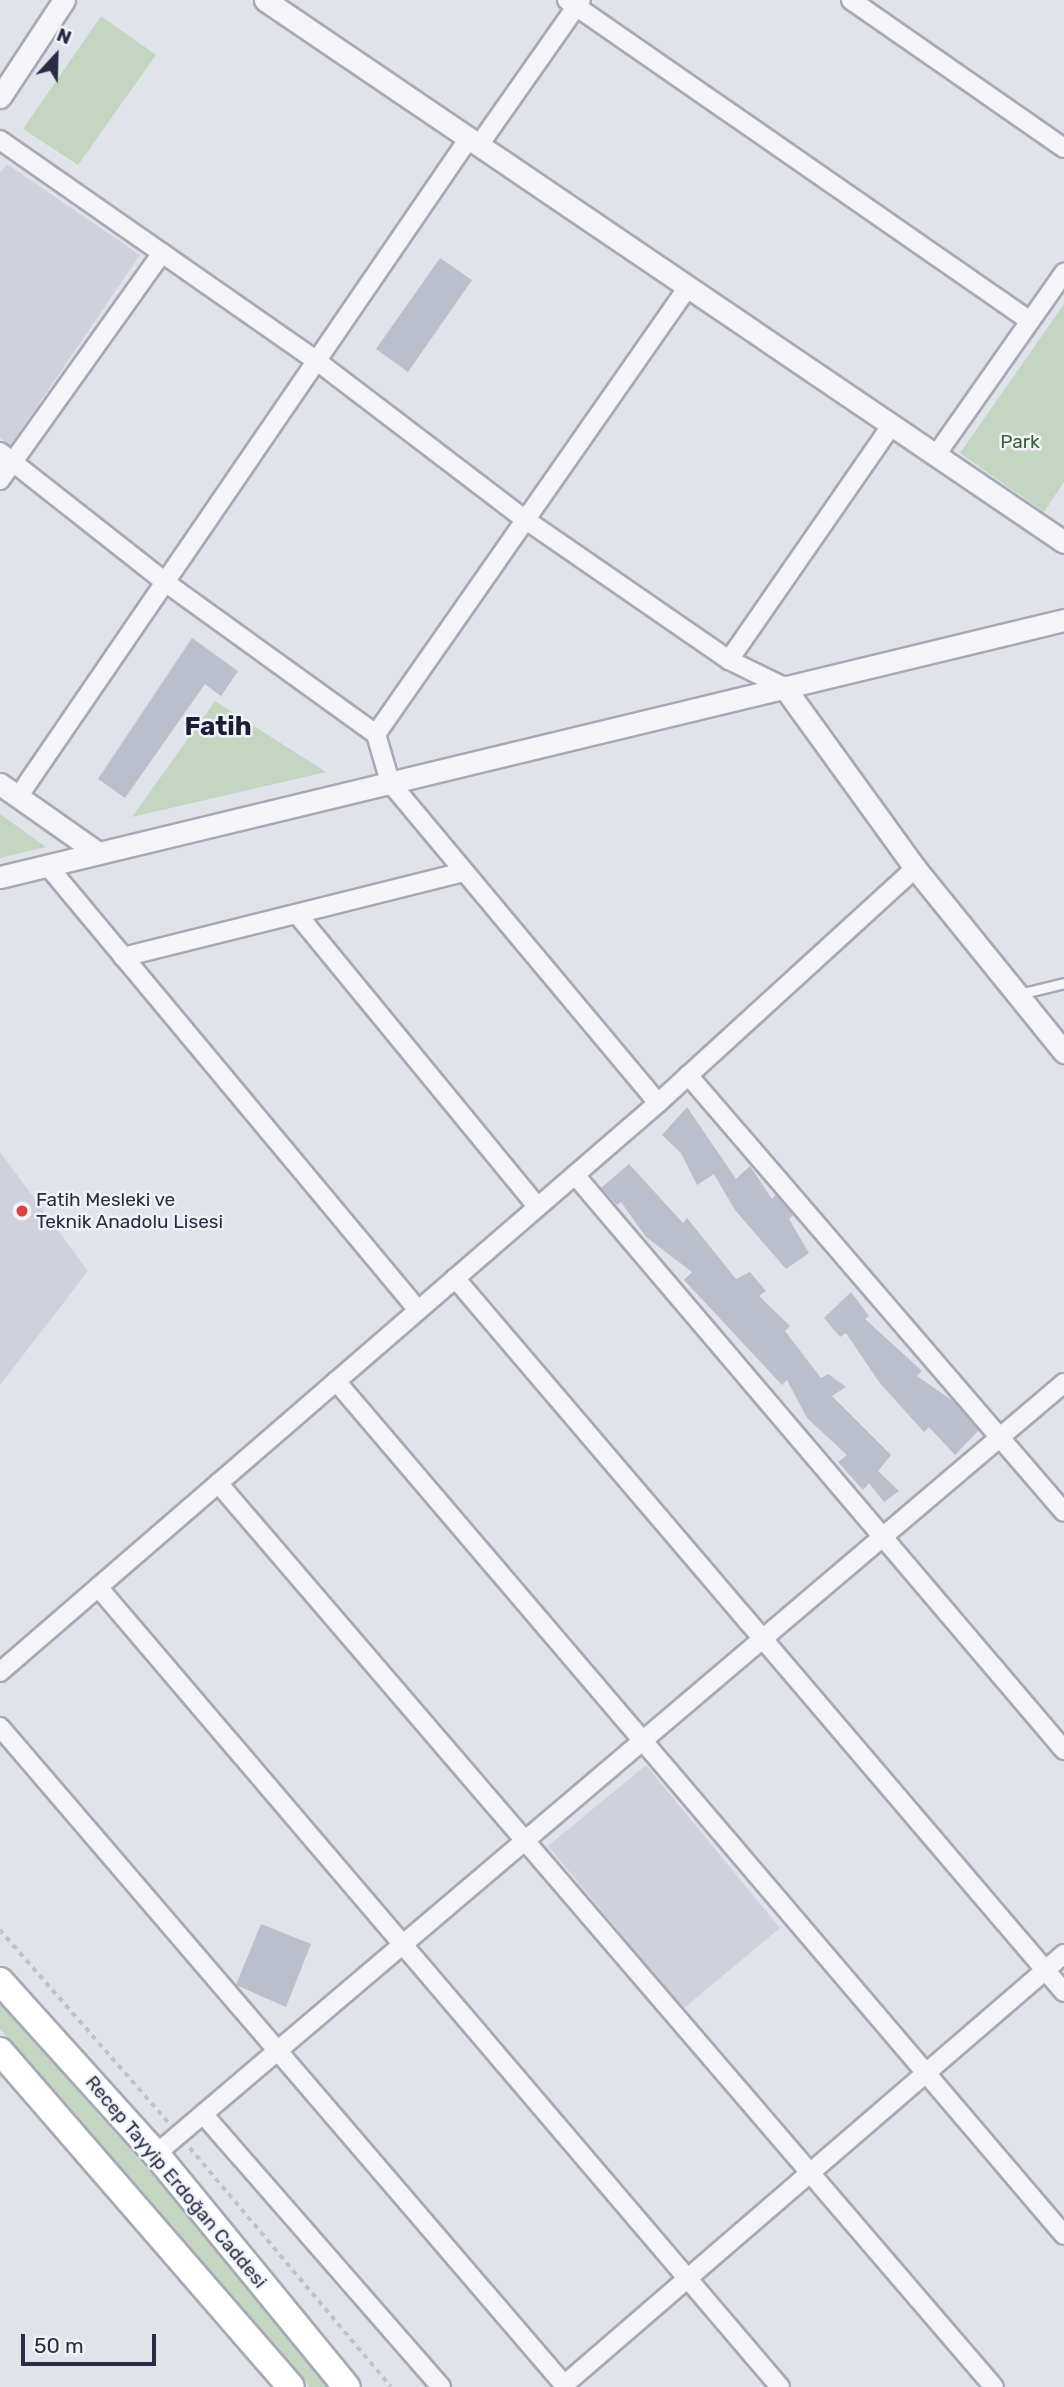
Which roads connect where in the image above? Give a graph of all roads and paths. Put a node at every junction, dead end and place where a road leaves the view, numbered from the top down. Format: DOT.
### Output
graph roads {
  1 [pos="64,0"];
  2 [pos="265,0"];
  3 [pos="851,0"];
  4 [pos="575,2"];
  5 [pos="0,97"];
  6 [pos="0,140"];
  7 [pos="474,141"];
  8 [pos="1064,148"];
  9 [pos="162,253"];
  10 [pos="1064,273"];
  11 [pos="688,287"];
  12 [pos="1030,321"];
  13 [pos="317,361"];
  14 [pos="892,425"];
  15 [pos="936,454"];
  16 [pos="6,457"];
  17 [pos="0,480"];
  18 [pos="526,520"];
  19 [pos="1064,542"];
  20 [pos="165,582"];
  21 [pos="1064,620"];
  22 [pos="729,660"];
  23 [pos="784,687"];
  24 [pos="376,734"];
  25 [pos="390,782"];
  26 [pos="0,784"];
  27 [pos="18,797"];
  28 [pos="98,853"];
  29 [pos="47,865"];
  30 [pos="915,868"];
  31 [pos="465,872"];
  32 [pos="0,877"];
  33 [pos="297,914"];
  34 [pos="124,957"];
  35 [pos="1064,983"];
  36 [pos="1017,994"];
  37 [pos="1064,1052"];
  38 [pos="688,1075"];
  39 [pos="658,1103"];
  40 [pos="575,1175"];
  41 [pos="538,1207"];
  42 [pos="455,1278"];
  43 [pos="418,1310"];
  44 [pos="336,1381"];
  45 [pos="1064,1383"];
  46 [pos="1000,1437"];
  47 [pos="218,1483"];
  48 [pos="1064,1512"];
  49 [pos="883,1536"];
  50 [pos="98,1587"];
  51 [pos="762,1638"];
  52 [pos="0,1672"];
  53 [pos="0,1727"];
  54 [pos="642,1739"];
  55 [pos="1064,1749"];
  56 [pos="524,1839"];
  57 [pos="0,1930"];
  58 [pos="401,1942"];
  59 [pos="1064,1954"];
  60 [pos="1045,1970"];
  61 [pos="0,1981"];
  62 [pos="1064,1992"];
  63 [pos="275,2048"];
  64 [pos="0,2051"];
  65 [pos="926,2074"];
  66 [pos="203,2113"];
  67 [pos="180,2135"];
  68 [pos="156,2154"];
  69 [pos="809,2173"];
  70 [pos="1064,2235"];
  71 [pos="687,2278"];
  72 [pos="565,2386"];
  73 [pos="291,2387"];
  74 [pos="347,2387"];
  75 [pos="391,2387"];
  76 [pos="441,2387"];
  77 [pos="780,2387"];
  78 [pos="994,2387"];
  1 -- 5 [label="street"];
  2 -- 7 [label="street"];
  3 -- 8 [label="street"];
  4 -- 7 [label="street"];
  4 -- 12 [label="street"];
  6 -- 9 [label="street"];
  7 -- 11 [label="street"];
  7 -- 13 [label="street"];
  9 -- 13 [label="street"];
  9 -- 16 [label="street"];
  10 -- 12 [label="street"];
  11 -- 14 [label="street"];
  11 -- 18 [label="street"];
  12 -- 15 [label="street"];
  13 -- 18 [label="street"];
  13 -- 20 [label="street"];
  14 -- 15 [label="street"];
  14 -- 22 [label="street"];
  15 -- 19 [label="street"];
  16 -- 17 [label="street"];
  16 -- 20 [label="street"];
  18 -- 22 [label="street"];
  18 -- 24 [label="street"];
  20 -- 24 [label="street"];
  20 -- 27 [label="street"];
  21 -- 23 [label="street"];
  22 -- 23 [label="street"];
  23 -- 25 [label="street"];
  23 -- 30 [label="street"];
  24 -- 25 [label="street"];
  25 -- 28 [label="street"];
  25 -- 31 [label="street"];
  26 -- 27 [label="street"];
  27 -- 28 [label="street"];
  28 -- 29 [label="street"];
  29 -- 32 [label="street"];
  29 -- 34 [label="street"];
  30 -- 36 [label="street"];
  30 -- 38 [label="street"];
  31 -- 33 [label="street"];
  31 -- 39 [label="street"];
  33 -- 34 [label="street"];
  33 -- 41 [label="street"];
  34 -- 43 [label="street"];
  35 -- 36 [label="lane"];
  36 -- 37 [label="street"];
  38 -- 39 [label="street"];
  38 -- 46 [label="street"];
  39 -- 40 [label="street"];
  40 -- 41 [label="street"];
  40 -- 49 [label="street"];
  41 -- 42 [label="street"];
  42 -- 43 [label="street"];
  42 -- 51 [label="street"];
  43 -- 44 [label="street"];
  44 -- 47 [label="street"];
  44 -- 54 [label="street"];
  45 -- 46 [label="street"];
  46 -- 48 [label="street"];
  46 -- 49 [label="street"];
  47 -- 50 [label="street"];
  47 -- 56 [label="street"];
  49 -- 51 [label="street"];
  49 -- 55 [label="street"];
  50 -- 52 [label="street"];
  50 -- 58 [label="street"];
  51 -- 54 [label="street"];
  51 -- 60 [label="street"];
  53 -- 63 [label="street"];
  54 -- 56 [label="street"];
  54 -- 65 [label="street"];
  56 -- 58 [label="street"];
  56 -- 69 [label="street"];
  57 -- 67 [label="path"];
  58 -- 63 [label="street"];
  58 -- 71 [label="street"];
  59 -- 60 [label="street"];
  60 -- 62 [label="street"];
  60 -- 65 [label="street"];
  61 -- 68 [label="main road, Recep Tayyip Erdoğan Caddesi"];
  63 -- 66 [label="street"];
  63 -- 72 [label="street"];
  64 -- 73 [label="main road"];
  65 -- 69 [label="street"];
  65 -- 70 [label="street"];
  66 -- 67 [label="street"];
  66 -- 76 [label="street"];
  67 -- 68 [label="street"];
  67 -- 75 [label="path"];
  68 -- 74 [label="main road, Recep Tayyip Erdoğan Caddesi"];
  69 -- 71 [label="street"];
  69 -- 78 [label="street"];
  71 -- 72 [label="street"];
  71 -- 77 [label="street"];
}
